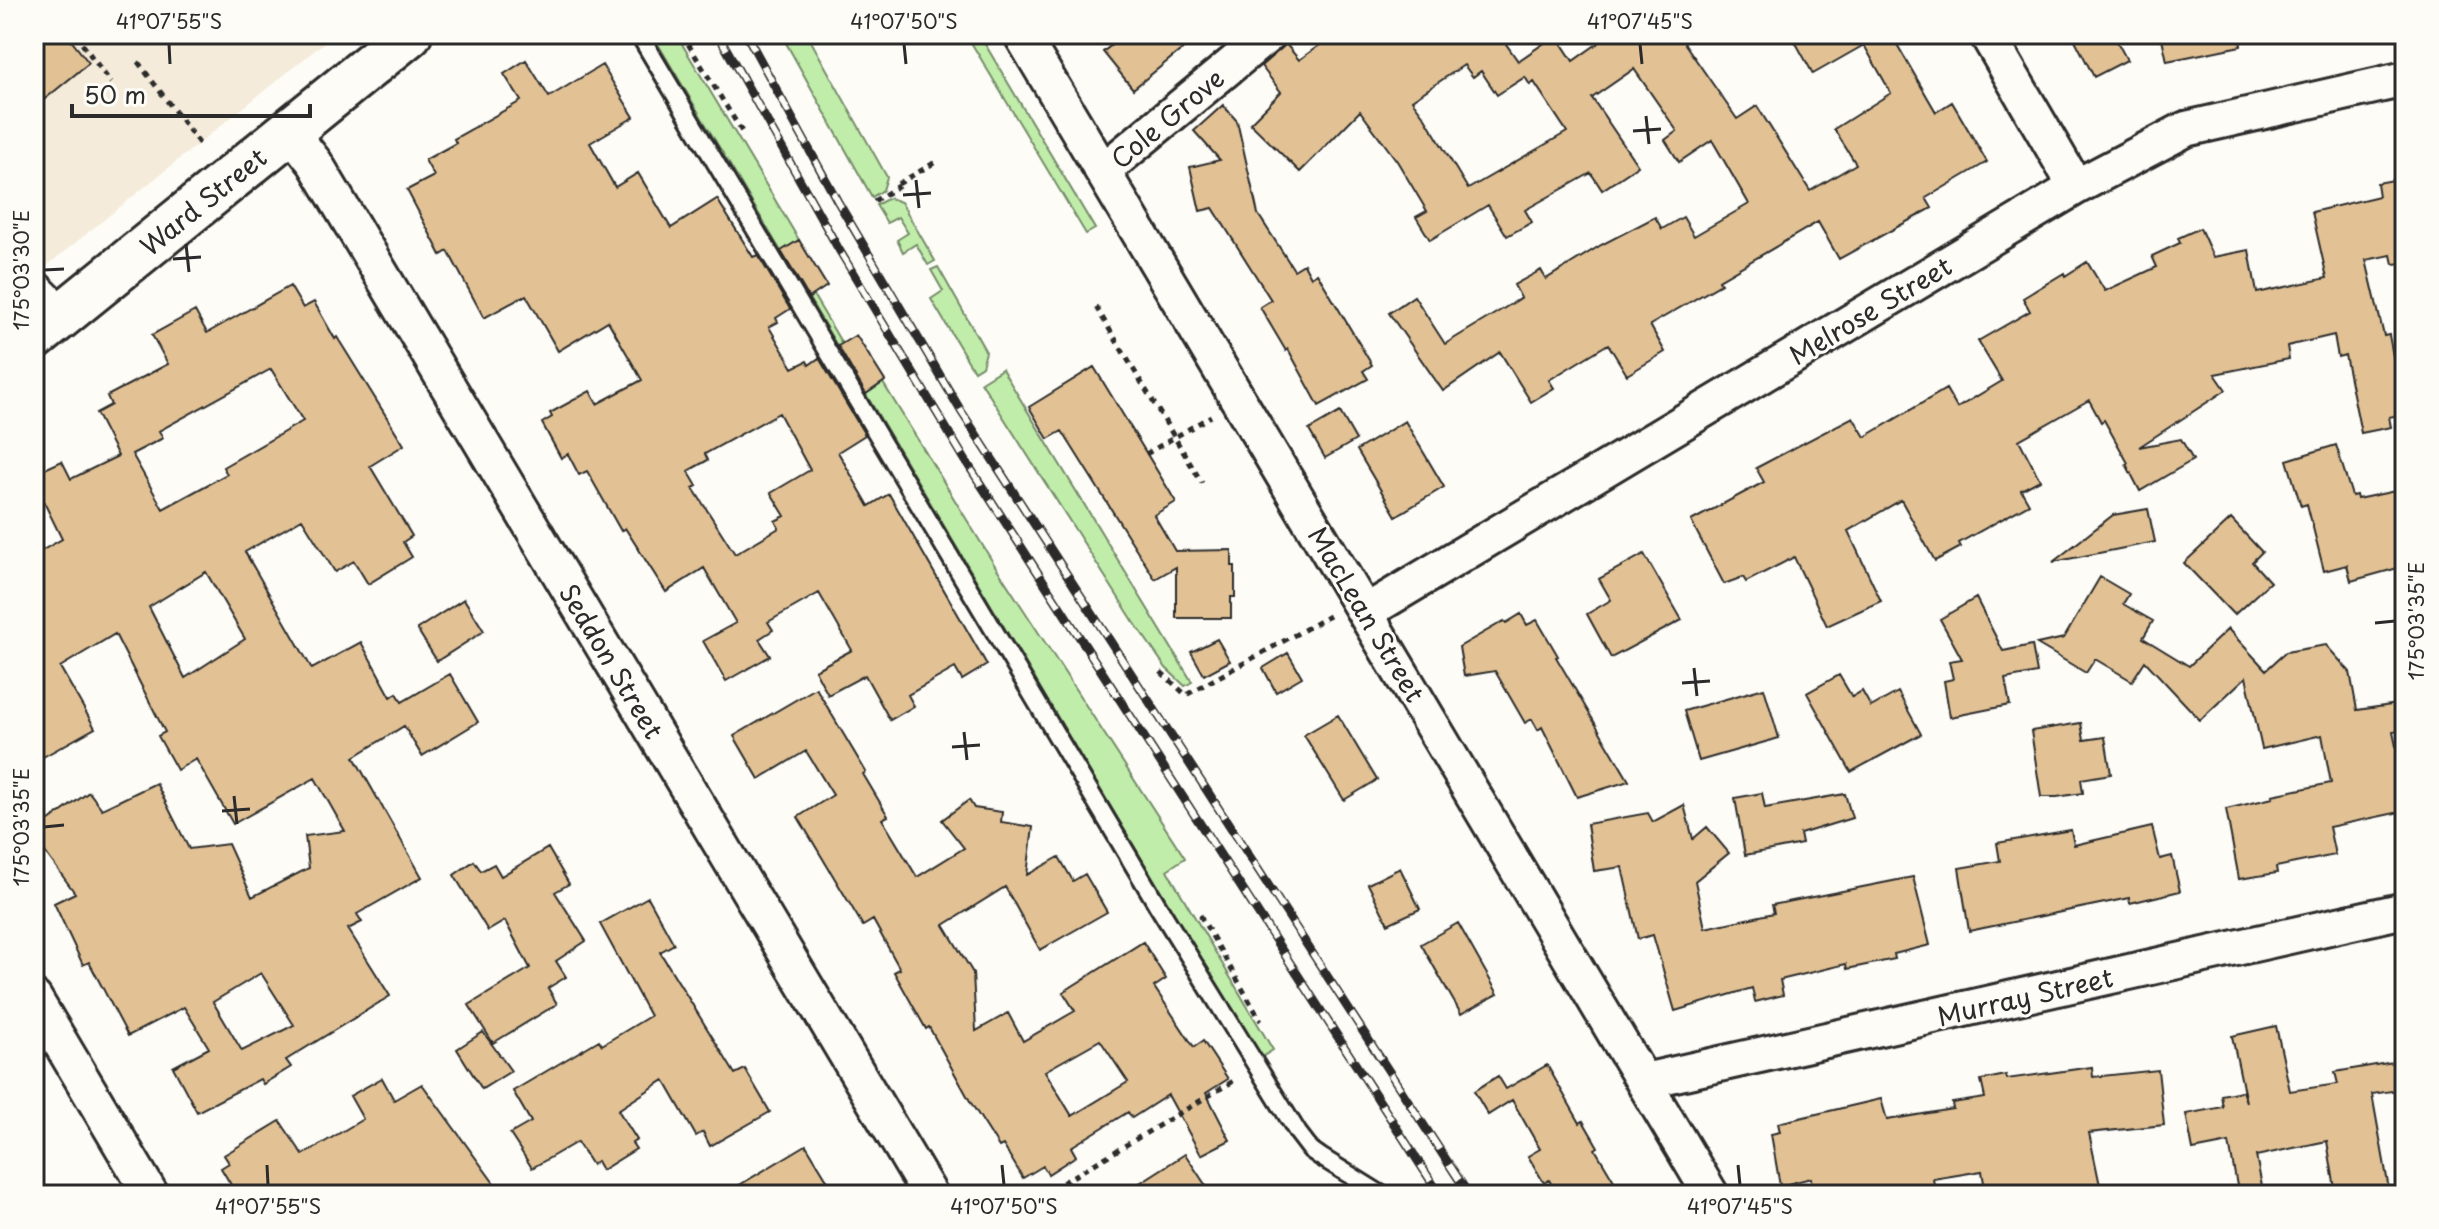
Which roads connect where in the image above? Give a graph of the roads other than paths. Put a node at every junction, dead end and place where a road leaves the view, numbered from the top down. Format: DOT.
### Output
graph roads {
  1 [pos="409,34"];
  2 [pos="639,34"];
  3 [pos="1021,34"];
  4 [pos="1269,34"];
  5 [pos="1987,34"];
  6 [pos="2405,79"];
  7 [pos="290,131"];
  8 [pos="1103,171"];
  9 [pos="2076,187"];
  10 [pos="34,275"];
  11 [pos="69,310"];
  12 [pos="34,338"];
  13 [pos="1366,612"];
  14 [pos="2405,910"];
  15 [pos="34,998"];
  16 [pos="1644,1081"];
  17 [pos="151,1195"];
  18 [pos="930,1195"];
  19 [pos="1382,1195"];
  20 [pos="1711,1195"];
  1 -- 7 [label="street, Ward Street"];
  2 -- 19 [label="lane"];
  3 -- 8 [label="street, MacLean Street"];
  4 -- 8 [label="street, Cole Grove"];
  5 -- 9 [label="street"];
  6 -- 9 [label="street, Melrose Street"];
  7 -- 11 [label="street, Ward Street"];
  7 -- 18 [label="street, Seddon Street"];
  8 -- 13 [label="street, MacLean Street"];
  9 -- 13 [label="street, Melrose Street"];
  10 -- 11 [label="lane"];
  11 -- 12 [label="street, Ward Street"];
  13 -- 16 [label="street, MacLean Street"];
  14 -- 16 [label="street, Murray Street"];
  15 -- 17 [label="street"];
  16 -- 20 [label="street, MacLean Street"];
}
